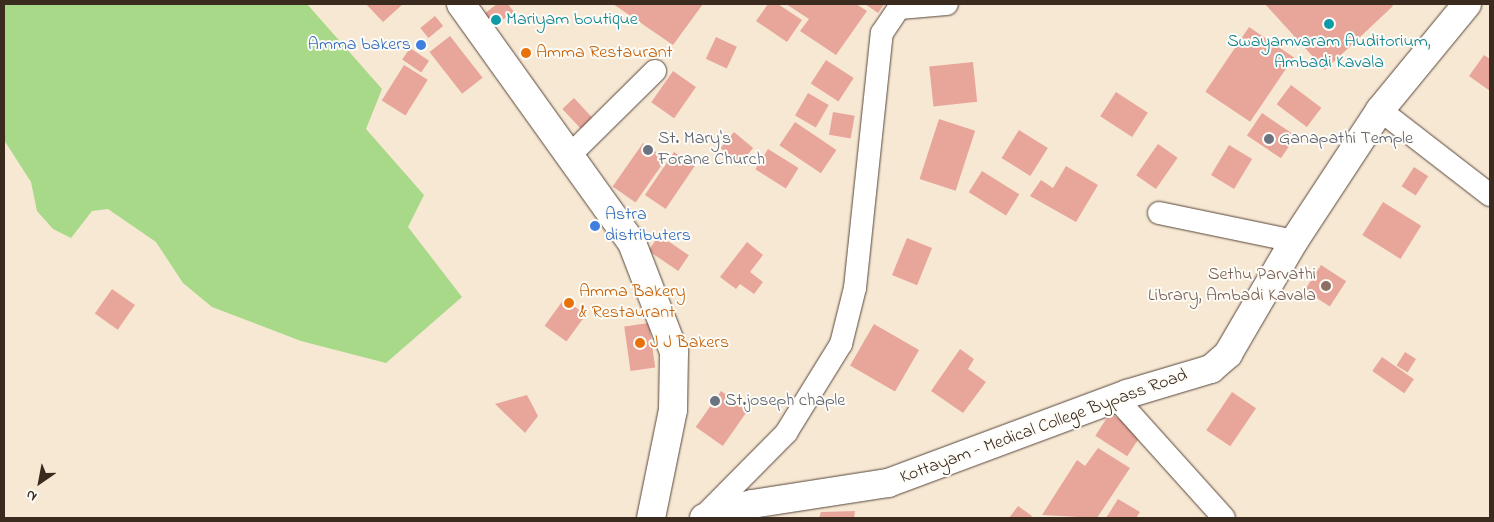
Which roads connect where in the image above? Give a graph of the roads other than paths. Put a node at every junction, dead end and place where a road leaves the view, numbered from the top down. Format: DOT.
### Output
graph roads {
  1 [pos="461,4"];
  2 [pos="947,4"];
  3 [pos="1466,4"];
  4 [pos="655,71"];
  5 [pos="1380,110"];
  6 [pos="569,156"];
  7 [pos="1490,195"];
  8 [pos="1158,213"];
  9 [pos="1294,241"];
  10 [pos="1116,398"];
  11 [pos="650,518"];
  12 [pos="703,518"];
  13 [pos="1224,518"];
  1 -- 6 [label="main road"];
  2 -- 12 [label="street"];
  3 -- 5 [label="main road, Kottayam - Medical College Bypass Road"];
  4 -- 6 [label="street"];
  5 -- 7 [label="street"];
  5 -- 9 [label="main road, Kottayam - Medical College Bypass Road"];
  6 -- 11 [label="main road"];
  8 -- 9 [label="street"];
  9 -- 10 [label="main road, Kottayam - Medical College Bypass Road"];
  10 -- 12 [label="main road, Kottayam - Medical College Bypass Road"];
  10 -- 13 [label="street"];
}
